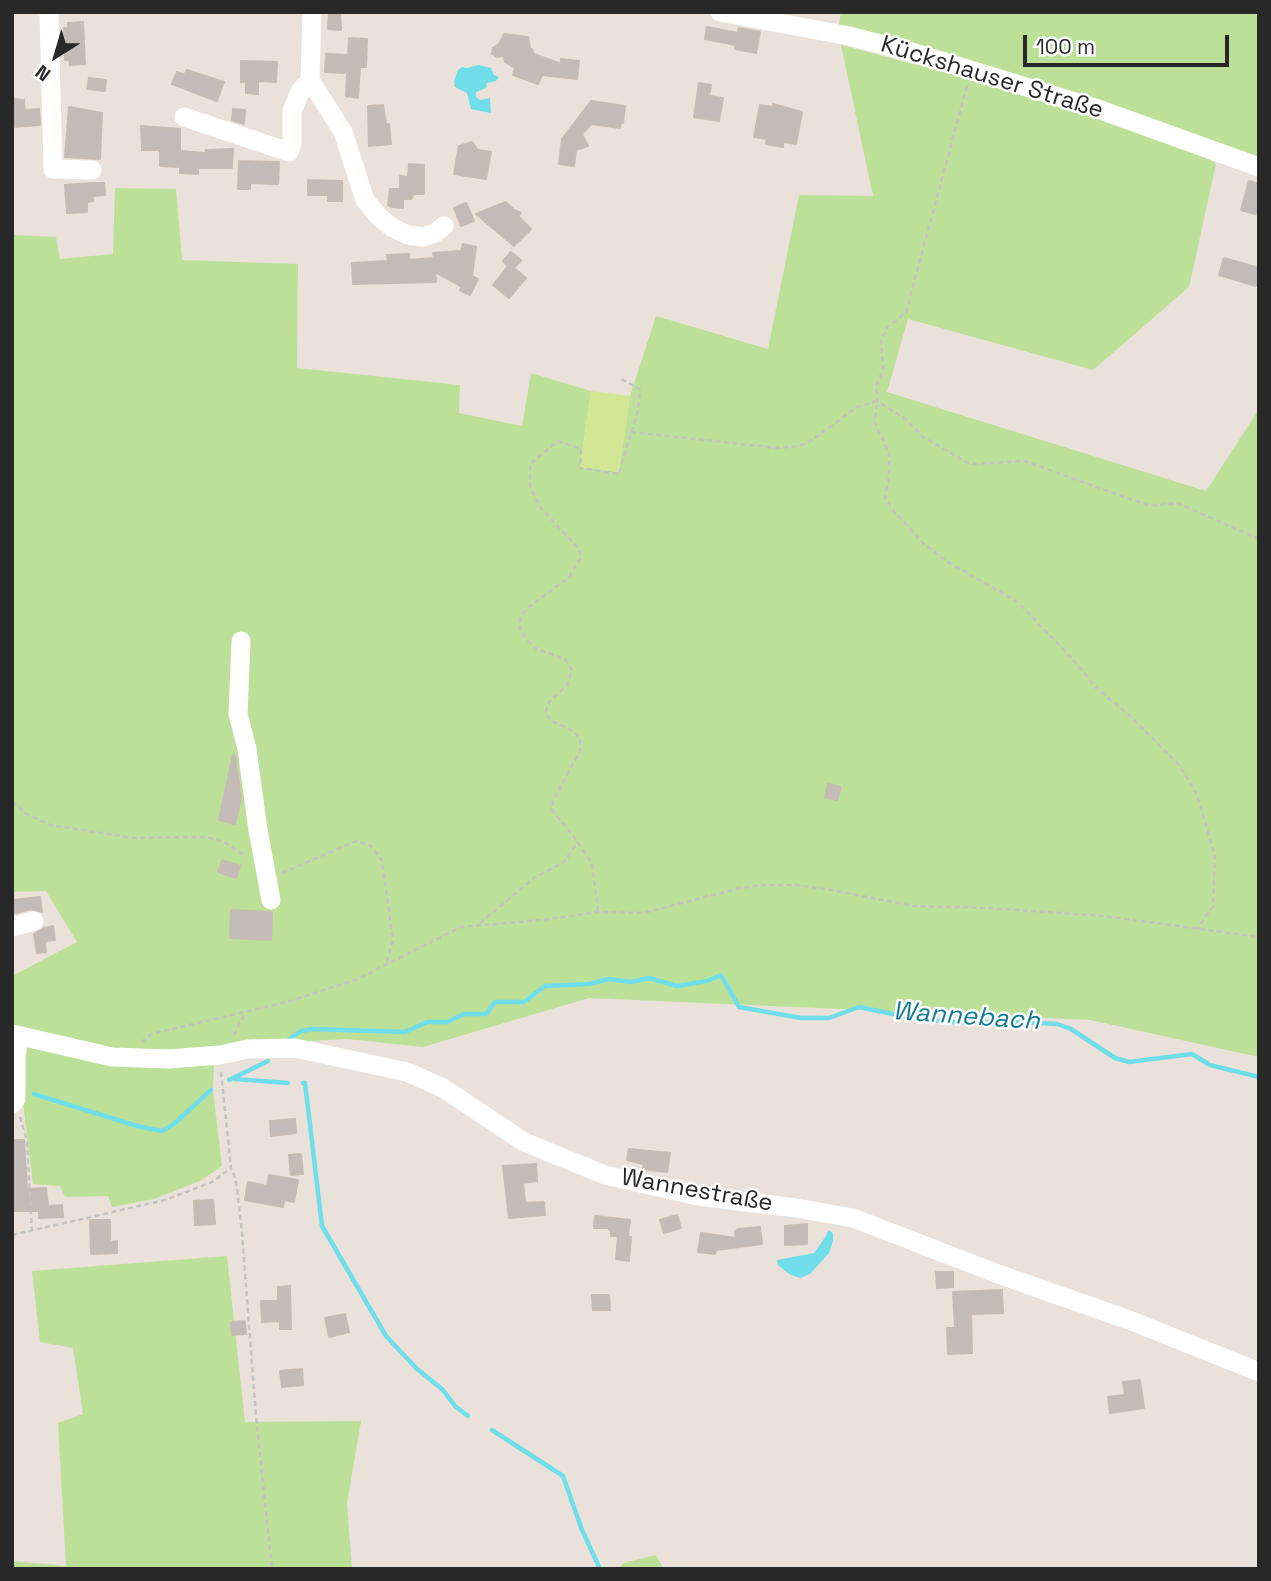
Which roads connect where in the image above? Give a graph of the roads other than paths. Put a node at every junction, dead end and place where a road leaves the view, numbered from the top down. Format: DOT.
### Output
graph roads {
  1 [pos="49,12"];
  2 [pos="312,12"];
  3 [pos="720,12"];
  4 [pos="310,80"];
  5 [pos="184,117"];
  6 [pos="1259,167"];
  7 [pos="92,170"];
  8 [pos="444,226"];
  9 [pos="241,641"];
  10 [pos="271,900"];
  11 [pos="34,921"];
  12 [pos="12,927"];
  13 [pos="16,1035"];
  14 [pos="14,1101"];
  15 [pos="1259,1372"];
  1 -- 7 [label="street"];
  2 -- 4 [label="street"];
  3 -- 6 [label="street, Kückshauser Straße"];
  4 -- 5 [label="street"];
  4 -- 8 [label="street"];
  9 -- 10 [label="street"];
  11 -- 12 [label="street"];
  13 -- 14 [label="street"];
  13 -- 15 [label="street, Wannestraße"];
}
